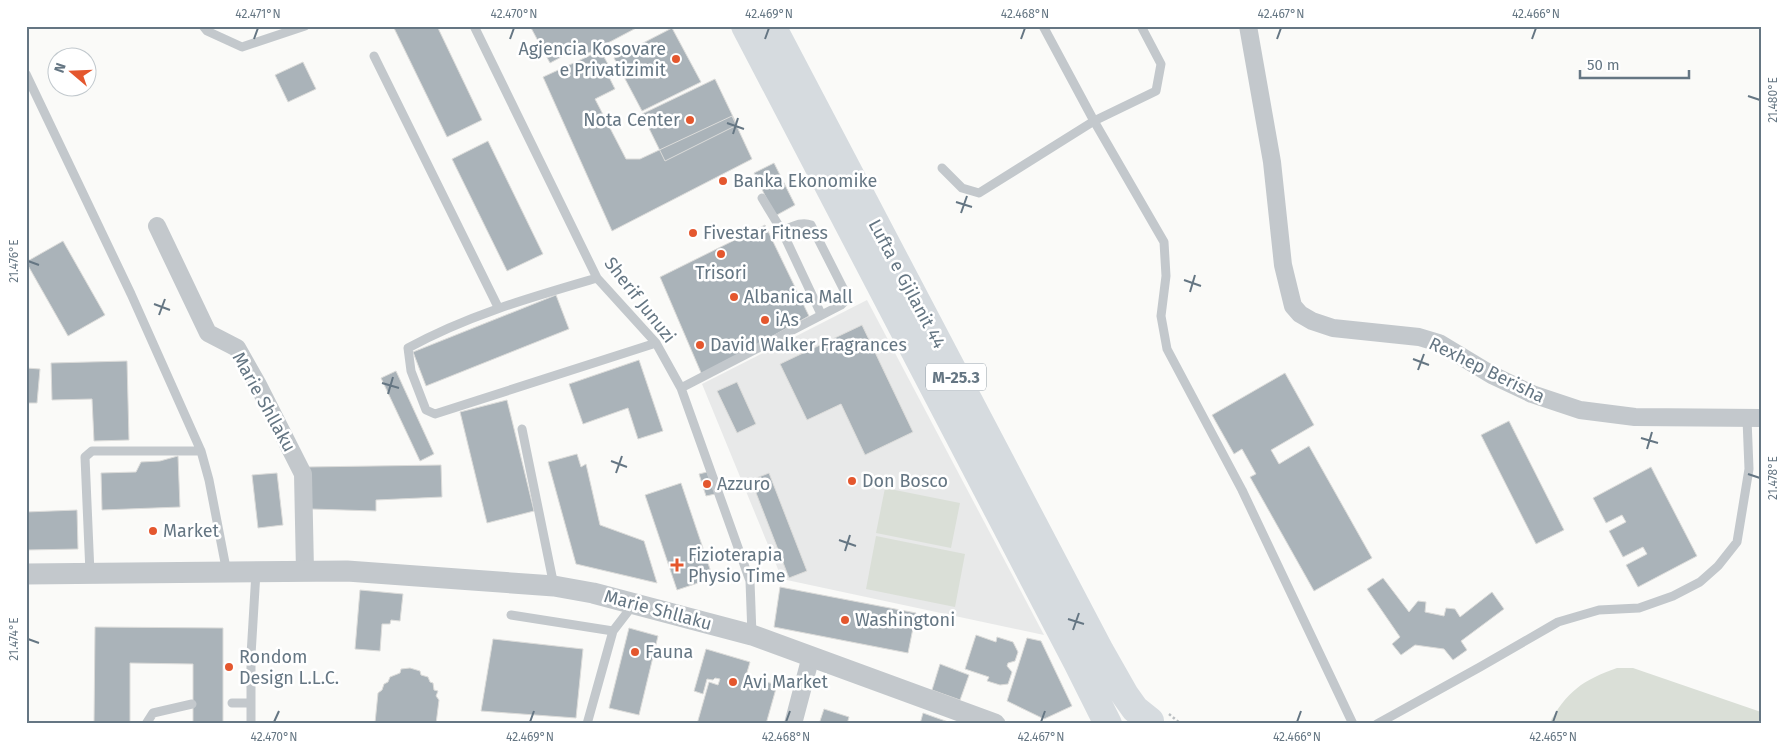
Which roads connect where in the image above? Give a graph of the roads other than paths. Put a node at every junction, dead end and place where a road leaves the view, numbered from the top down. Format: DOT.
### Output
graph roads {
  1 [pos="203,26"];
  2 [pos="305,26"];
  3 [pos="474,26"];
  4 [pos="745,26"];
  5 [pos="772,26"];
  6 [pos="1043,26"];
  7 [pos="1141,26"];
  8 [pos="1248,26"];
  9 [pos="374,56"];
  10 [pos="26,74"];
  11 [pos="1094,121"];
  12 [pos="942,168"];
  13 [pos="762,198"];
  14 [pos="157,226"];
  15 [pos="782,231"];
  16 [pos="597,278"];
  17 [pos="498,307"];
  18 [pos="821,314"];
  19 [pos="656,343"];
  20 [pos="681,388"];
  21 [pos="1754,418"];
  22 [pos="522,429"];
  23 [pos="202,451"];
  24 [pos="227,572"];
  25 [pos="256,572"];
  26 [pos="305,572"];
  27 [pos="90,573"];
  28 [pos="26,574"];
  29 [pos="554,586"];
  30 [pos="634,604"];
  31 [pos="511,615"];
  32 [pos="612,631"];
  33 [pos="752,635"];
  34 [pos="811,656"];
  35 [pos="232,703"];
  36 [pos="251,703"];
  37 [pos="192,704"];
  38 [pos="1145,723"];
  39 [pos="146,724"];
  40 [pos="251,724"];
  41 [pos="587,724"];
  42 [pos="793,724"];
  43 [pos="995,724"];
  44 [pos="1108,724"];
  45 [pos="1353,724"];
  46 [pos="1377,724"];
  1 -- 2 [label="lane"];
  3 -- 16 [label="lane, Sherif Junuzi"];
  4 -- 44 [label="main road, Lufta e Gjilanit 44 / M-25.3"];
  5 -- 38 [label="main road, Lufta e Gjilanit 44 / M-25.3"];
  6 -- 11 [label="lane"];
  7 -- 11 [label="lane"];
  8 -- 21 [label="street, Rexhep Berisha"];
  9 -- 17 [label="lane"];
  10 -- 23 [label="lane"];
  11 -- 12 [label="lane"];
  11 -- 45 [label="lane"];
  13 -- 15 [label="lane"];
  14 -- 26 [label="street, Marie Shllaku"];
  15 -- 18 [label="lane"];
  15 -- 18 [label="lane"];
  16 -- 17 [label="lane"];
  16 -- 19 [label="lane, Sherif Junuzi"];
  17 -- 19 [label="lane"];
  18 -- 20 [label="lane"];
  19 -- 20 [label="lane, Sherif Junuzi"];
  20 -- 33 [label="lane, Sherif Junuzi"];
  21 -- 46 [label="lane"];
  22 -- 29 [label="lane"];
  23 -- 24 [label="lane"];
  23 -- 27 [label="lane"];
  24 -- 25 [label="street, Marie Shllaku"];
  24 -- 27 [label="street, Marie Shllaku"];
  25 -- 26 [label="street, Marie Shllaku"];
  25 -- 36 [label="lane"];
  26 -- 29 [label="street, Marie Shllaku"];
  27 -- 28 [label="street, Marie Shllaku"];
  29 -- 30 [label="street, Marie Shllaku"];
  30 -- 32 [label="lane"];
  30 -- 33 [label="street, Marie Shllaku"];
  31 -- 32 [label="lane"];
  32 -- 41 [label="lane"];
  33 -- 34 [label="street, Marie Shllaku"];
  34 -- 42 [label="street"];
  34 -- 43 [label="street, Marie Shllaku"];
  35 -- 36 [label="lane"];
  36 -- 40 [label="lane"];
  37 -- 39 [label="lane"];
}
